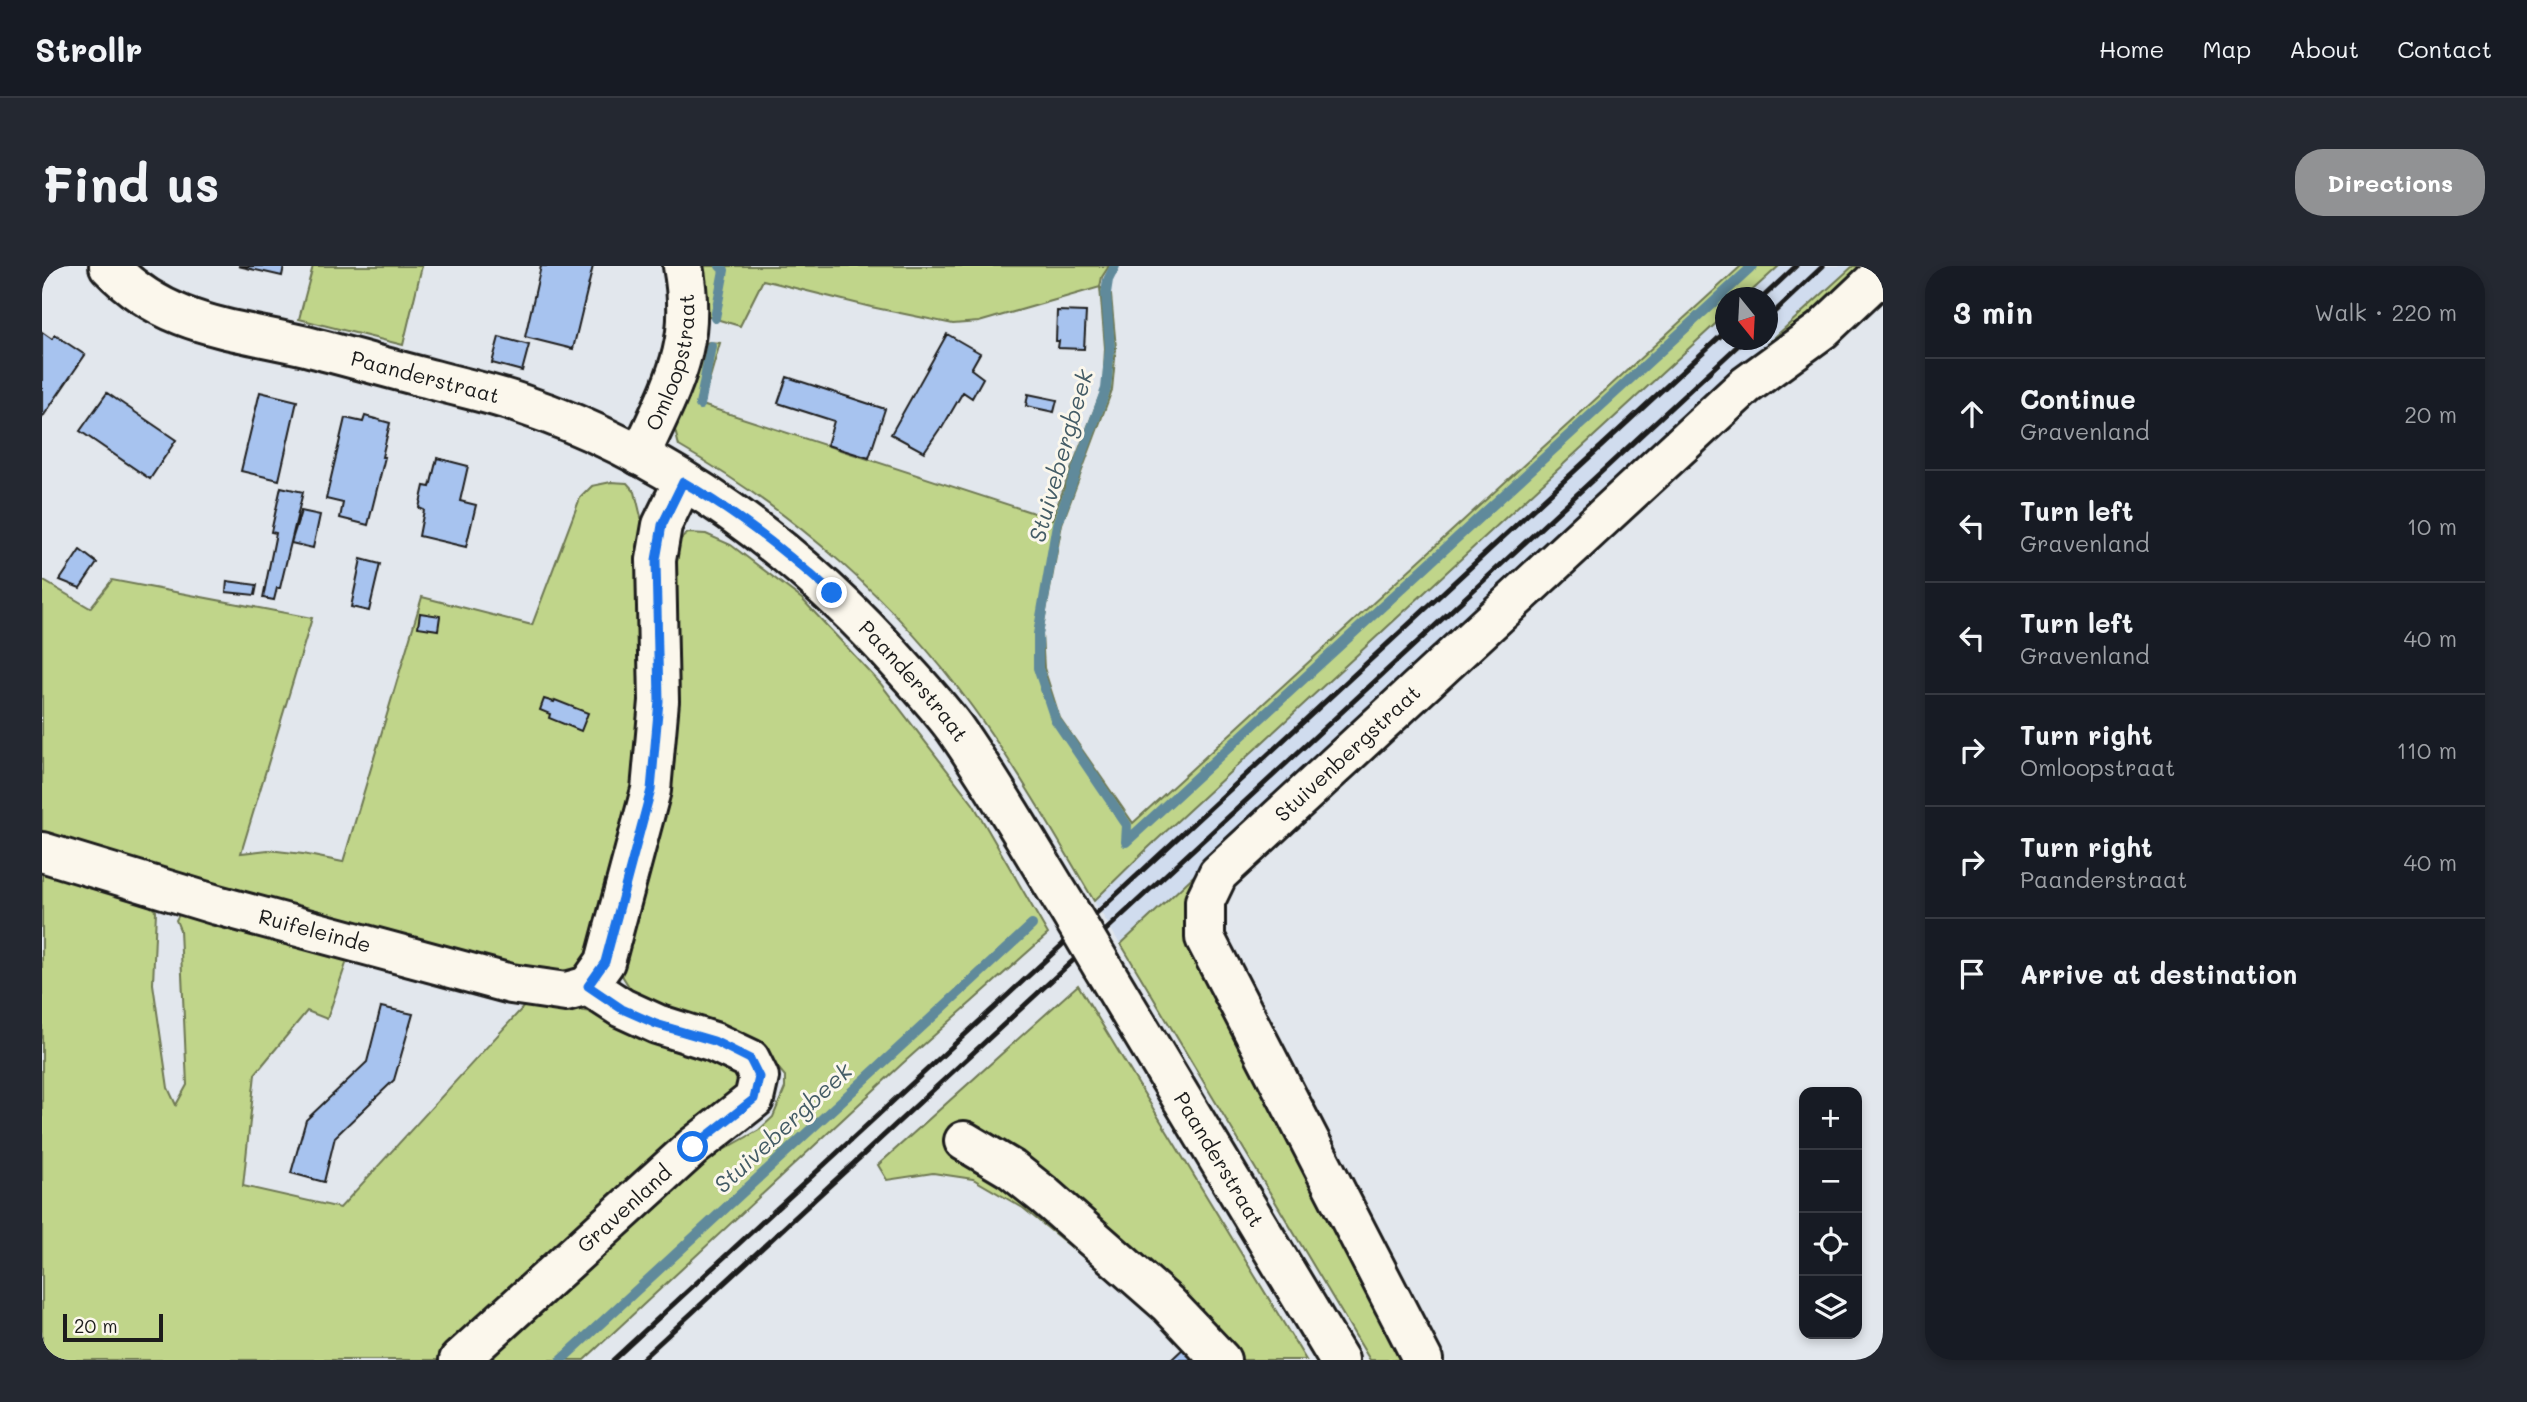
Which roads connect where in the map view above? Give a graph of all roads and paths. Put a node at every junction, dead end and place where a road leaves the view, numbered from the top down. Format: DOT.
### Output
graph roads {
  1 [pos="109,266"];
  2 [pos="683,266"];
  3 [pos="1883,281"];
  4 [pos="640,456"];
  5 [pos="683,482"];
  6 [pos="42,852"];
  7 [pos="588,986"];
  8 [pos="964,1141"];
  9 [pos="459,1360"];
  10 [pos="1220,1360"];
  11 [pos="1339,1360"];
  12 [pos="1423,1360"];
  1 -- 4 [label="street, Paanderstraat"];
  2 -- 4 [label="street, Omloopstraat"];
  3 -- 12 [label="street, Stuivenbergstraat"];
  4 -- 5 [label="street, Paanderstraat"];
  5 -- 7 [label="street"];
  5 -- 11 [label="street, Paanderstraat, bridge"];
  6 -- 7 [label="street, Ruifeleinde"];
  7 -- 9 [label="street, Gravenland"];
  8 -- 10 [label="street"];
}
